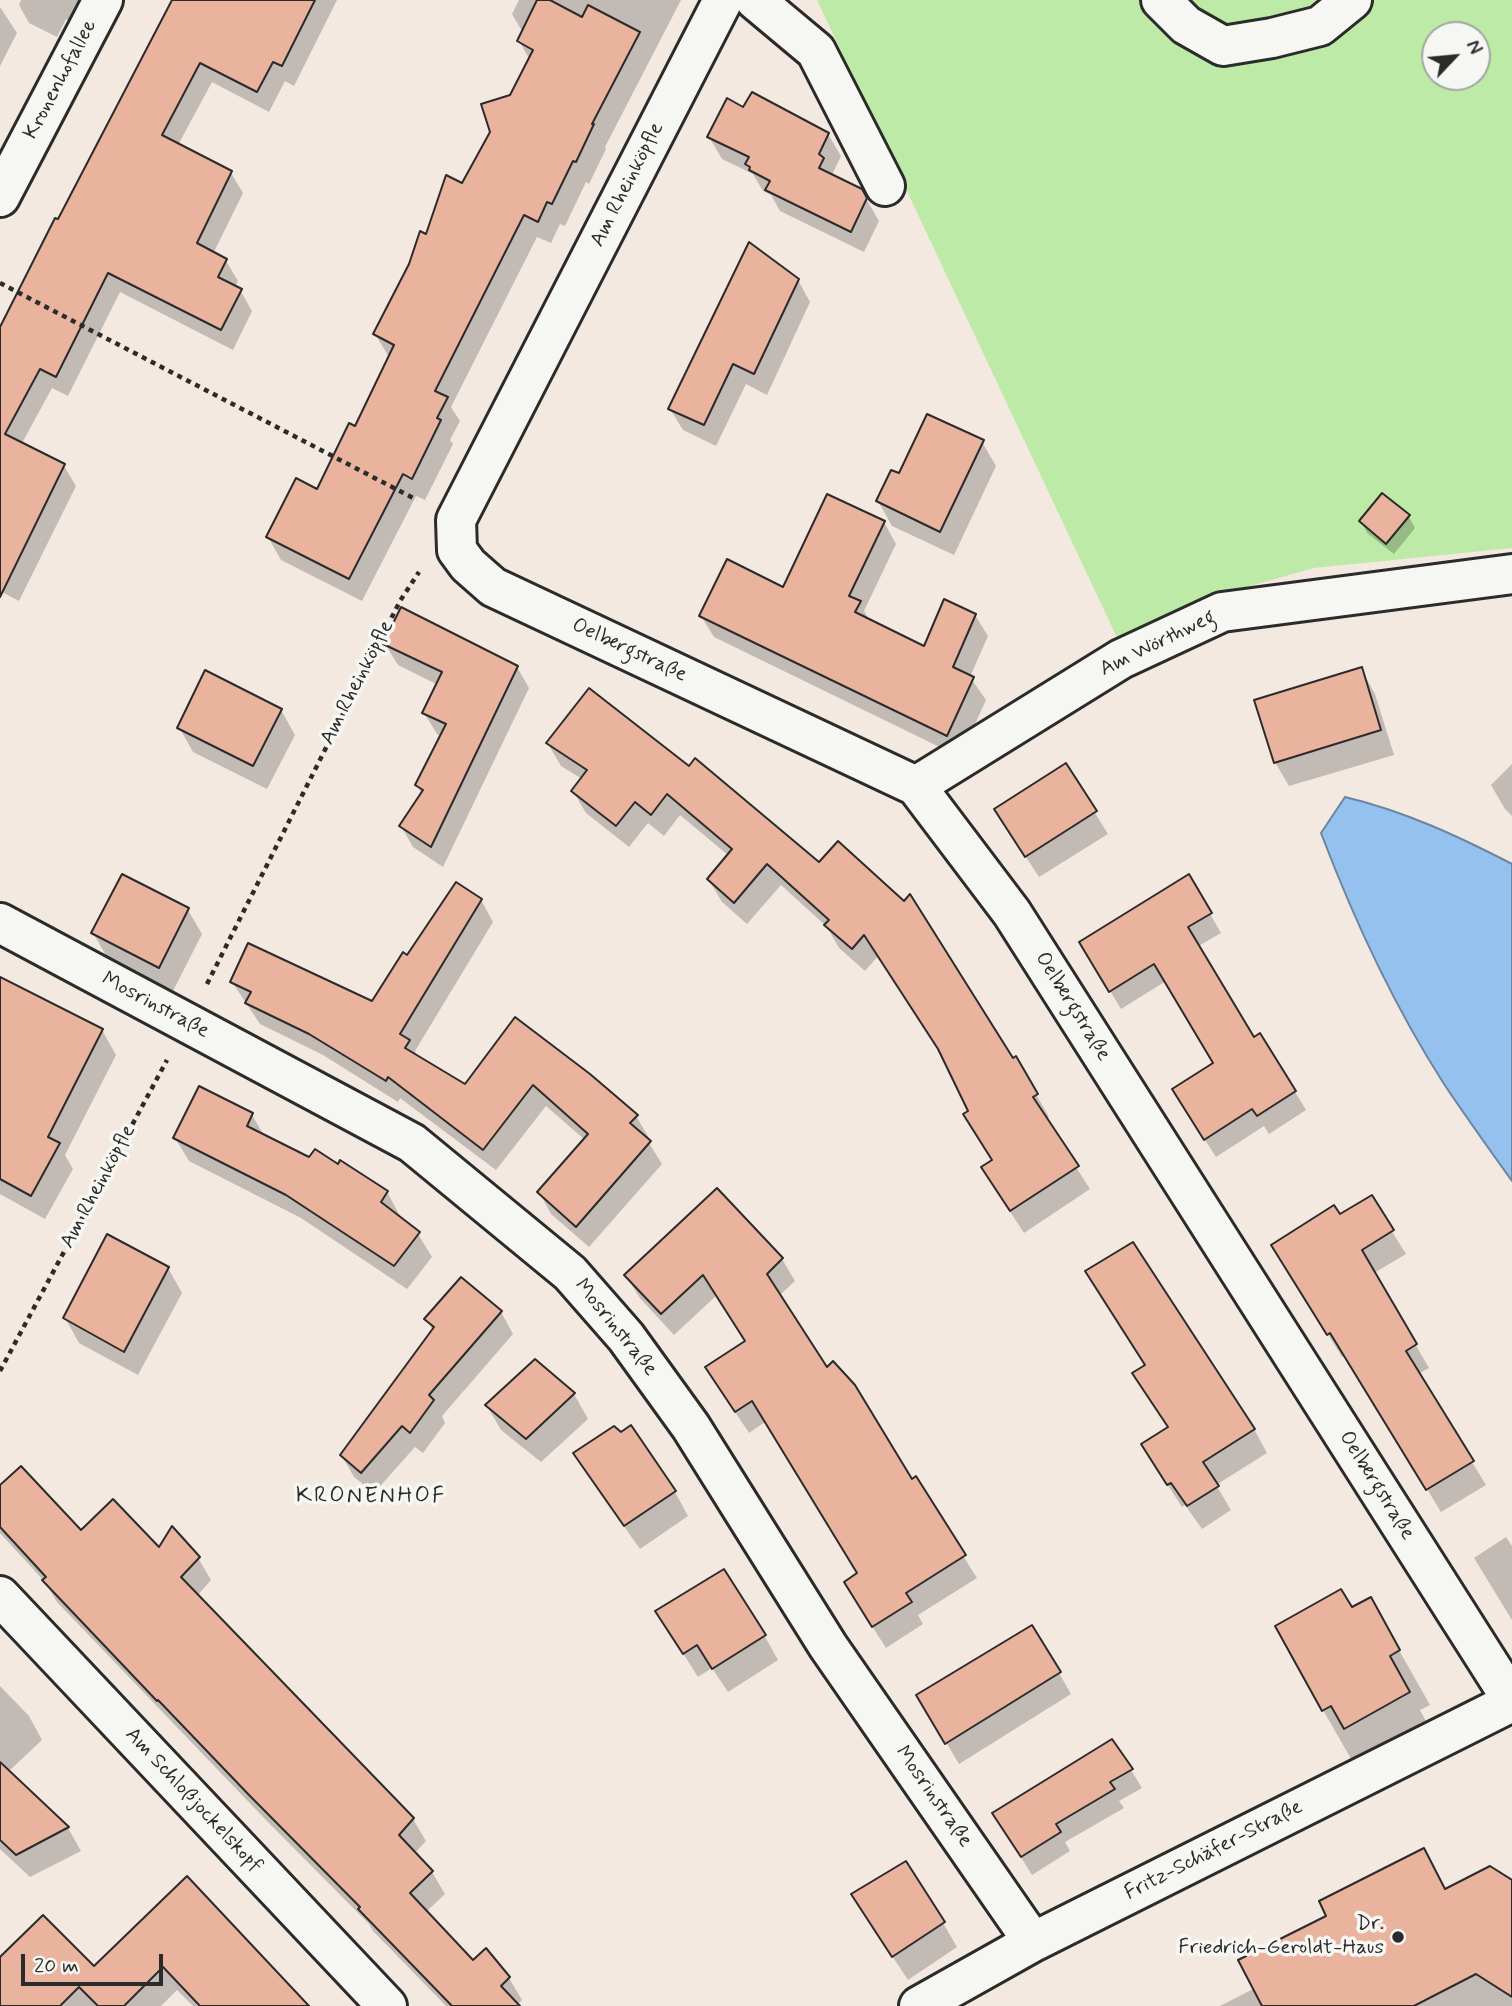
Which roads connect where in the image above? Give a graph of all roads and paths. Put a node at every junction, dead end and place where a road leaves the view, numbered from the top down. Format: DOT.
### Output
graph roads {
  1 [pos="103,0"];
  2 [pos="723,0"];
  3 [pos="755,0"];
  4 [pos="1161,0"];
  5 [pos="1352,0"];
  6 [pos="885,186"];
  7 [pos="0,197"];
  8 [pos="0,283"];
  9 [pos="456,520"];
  10 [pos="1512,574"];
  11 [pos="916,786"];
  12 [pos="0,923"];
  13 [pos="187,1023"];
  14 [pos="0,1371"];
  15 [pos="0,1596"];
  16 [pos="1512,1701"];
  17 [pos="1033,1942"];
  18 [pos="387,2006"];
  19 [pos="919,2006"];
  1 -- 7 [label="street, Kronenhofallee"];
  2 -- 9 [label="street, Am Rheinköpfle"];
  3 -- 6 [label="street"];
  4 -- 5 [label="street"];
  8 -- 9 [label="path"];
  9 -- 11 [label="street, Oelbergstraße"];
  9 -- 13 [label="path, Am Rheinköpfle"];
  10 -- 11 [label="street, Am Wörthweg"];
  11 -- 16 [label="street, Oelbergstraße"];
  12 -- 13 [label="street, Mosrinstraße"];
  13 -- 14 [label="path, Am Rheinköpfle"];
  13 -- 17 [label="street, Mosrinstraße"];
  15 -- 18 [label="street, Am Schloßjockelskopf"];
  16 -- 17 [label="street, Fritz-Schäfer-Straße"];
  17 -- 19 [label="street, Fritz-Schäfer-Straße"];
}
